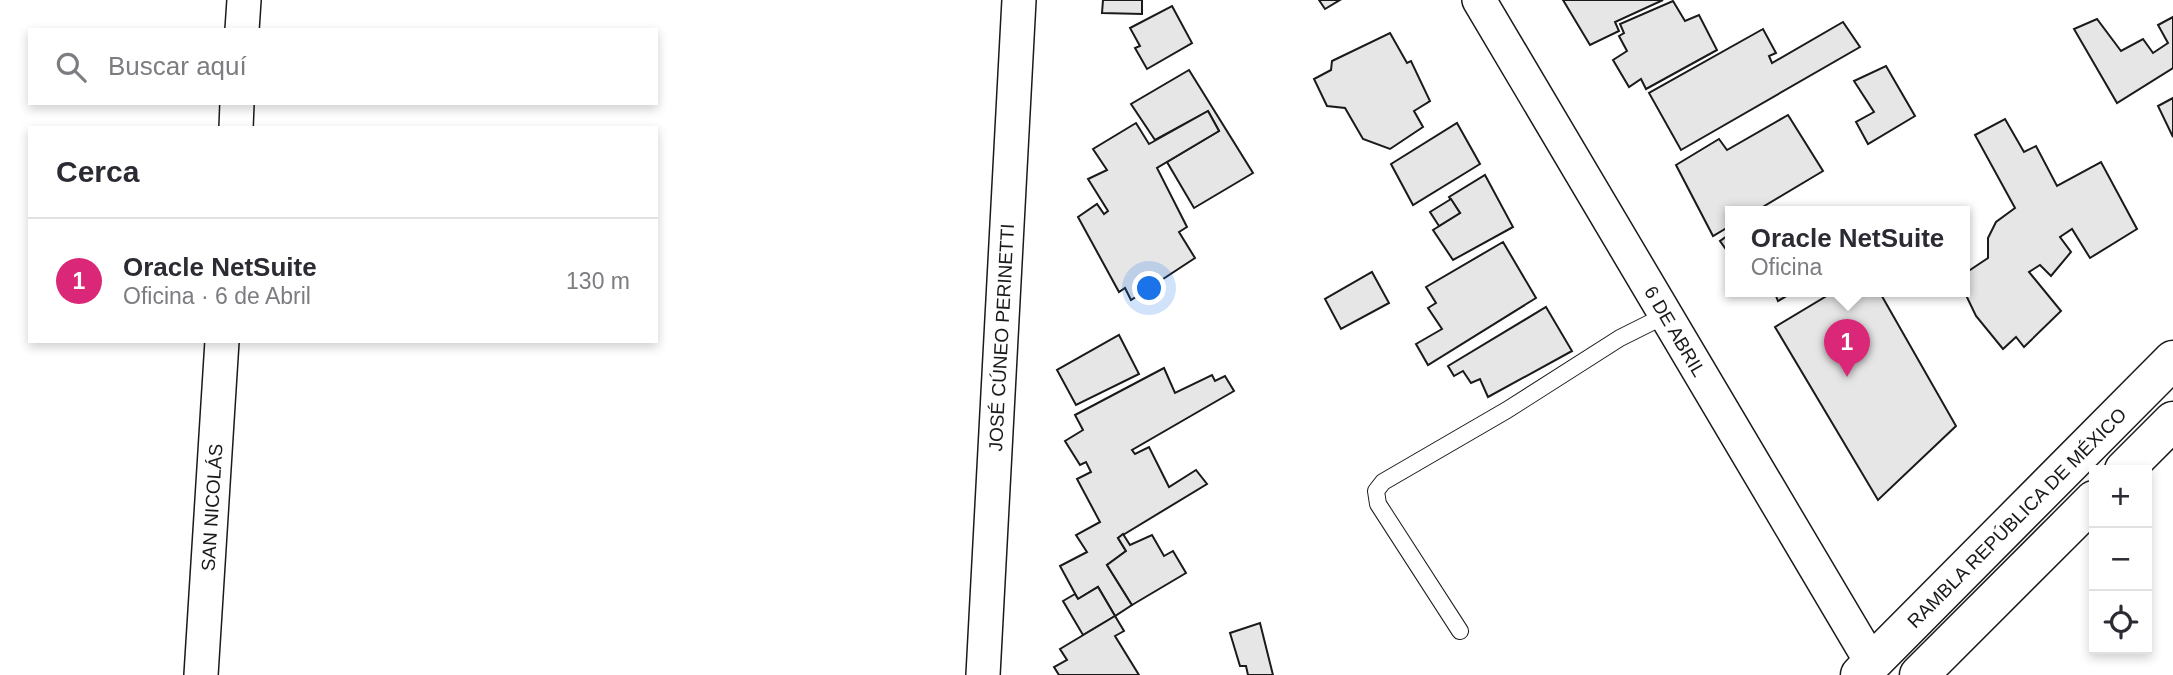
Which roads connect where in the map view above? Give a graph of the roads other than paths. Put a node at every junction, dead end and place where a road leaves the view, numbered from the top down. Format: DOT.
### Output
graph roads {
  1 [pos="244,0"];
  2 [pos="1479,0"];
  3 [pos="1011,1"];
  4 [pos="242,28"];
  5 [pos="237,105"];
  6 [pos="236,126"];
  7 [pos="1666,316"];
  8 [pos="222,343"];
  9 [pos="2173,360"];
  10 [pos="2173,421"];
  11 [pos="2129,465"];
  12 [pos="2089,505"];
  13 [pos="1460,631"];
  14 [pos="1866,669"];
  15 [pos="201,675"];
  16 [pos="983,675"];
  17 [pos="1919,675"];
  1 -- 4 [label="street"];
  2 -- 7 [label="street, 6 DE ABRIL"];
  3 -- 16 [label="street, JOSÉ CÚNEO PERINETTI"];
  5 -- 6 [label="street"];
  7 -- 13 [label="lane"];
  7 -- 14 [label="street, 6 DE ABRIL"];
  8 -- 15 [label="street, SAN NICOLÁS"];
  9 -- 14 [label="main road, RAMBLA REPÚBLICA DE MÉXICO"];
  10 -- 11 [label="main road"];
  12 -- 17 [label="main road"];
}
